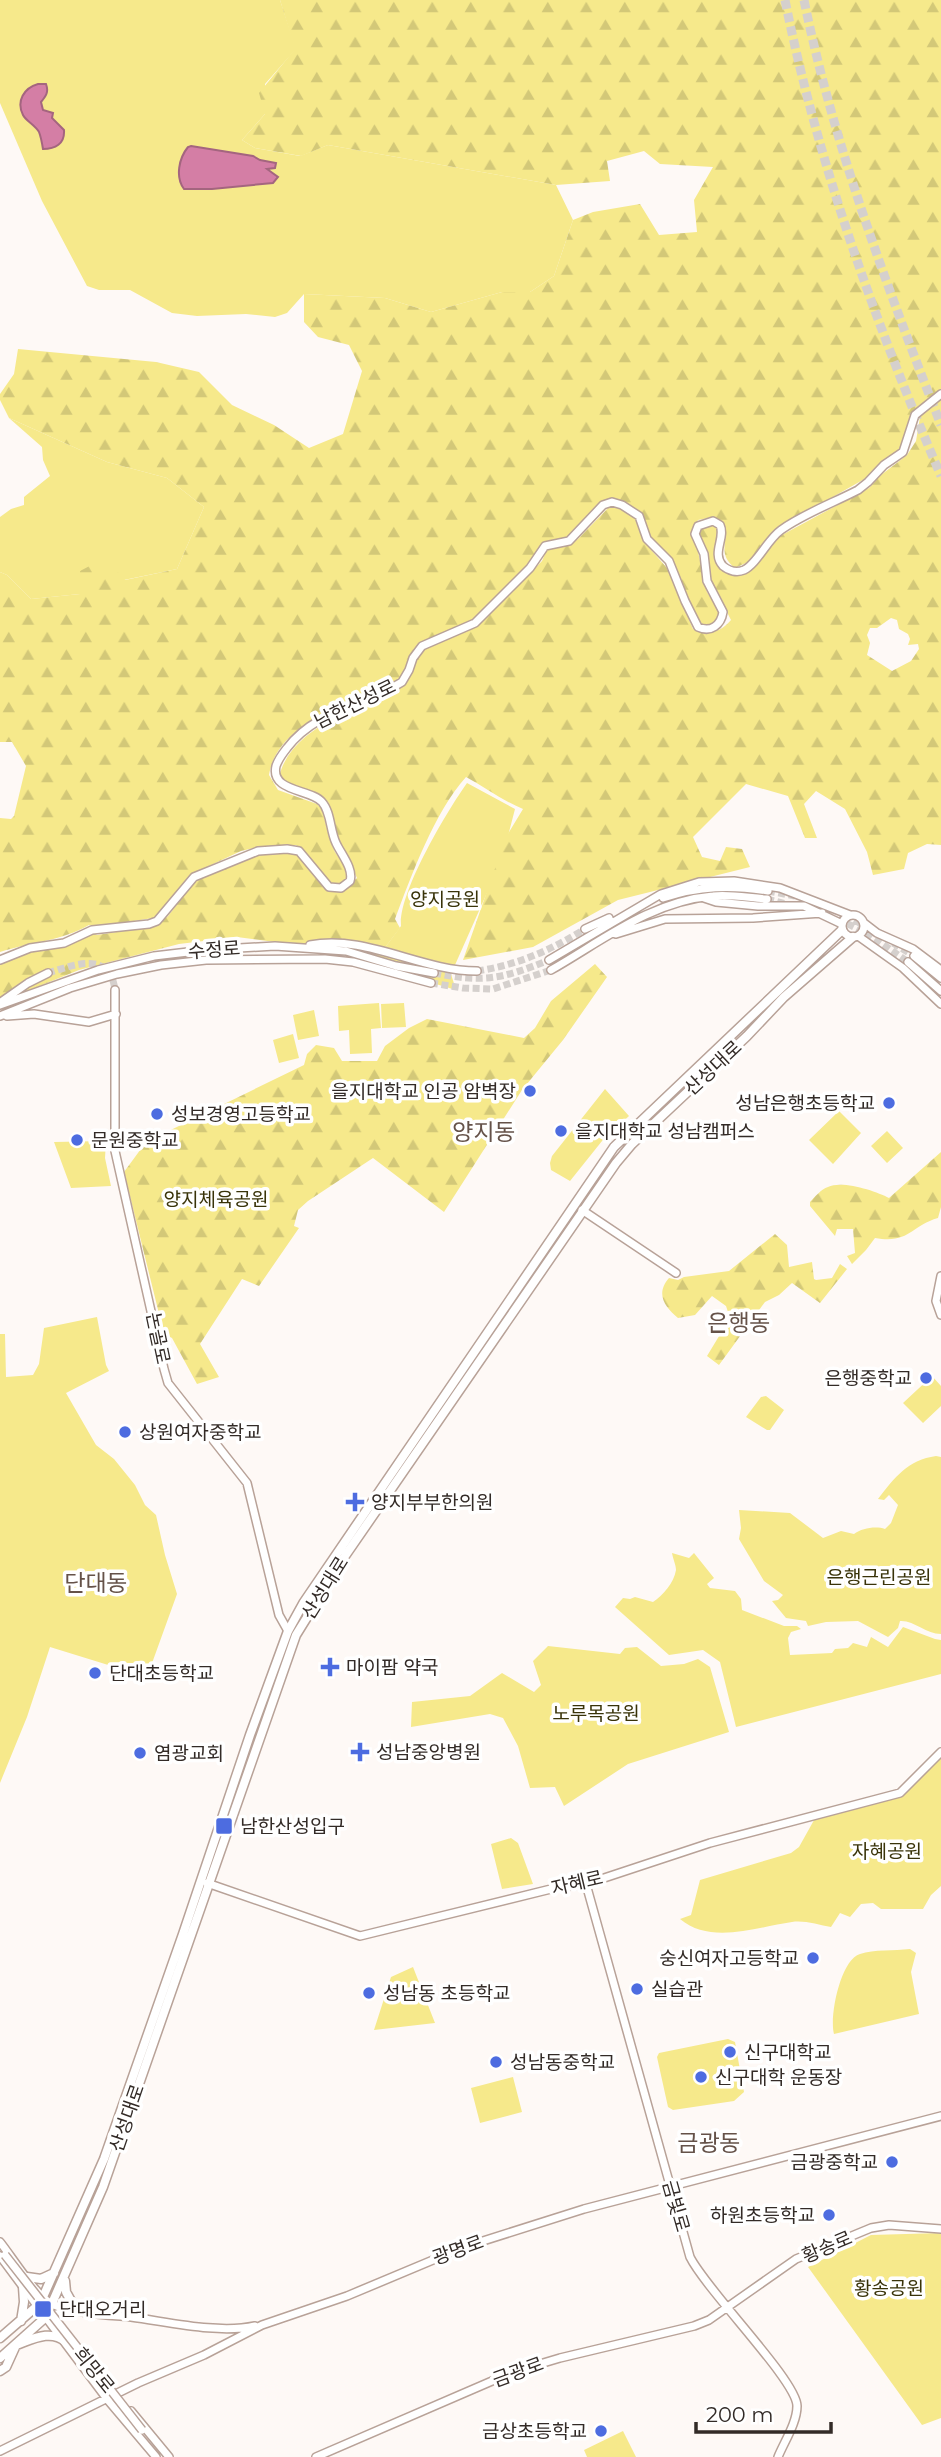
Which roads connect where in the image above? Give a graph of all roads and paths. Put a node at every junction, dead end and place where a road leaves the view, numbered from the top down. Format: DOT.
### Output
graph roads {
  1 [pos="941,394"];
  2 [pos="790,891"];
  3 [pos="701,897"];
  4 [pos="646,904"];
  5 [pos="786,906"];
  6 [pos="822,913"];
  7 [pos="627,914"];
  8 [pos="850,915"];
  9 [pos="864,923"];
  10 [pos="842,927"];
  11 [pos="585,929"];
  12 [pos="856,937"];
  13 [pos="599,939"];
  14 [pos="899,942"];
  15 [pos="298,947"];
  16 [pos="885,956"];
  17 [pos="0,960"];
  18 [pos="549,960"];
  19 [pos="551,970"];
  20 [pos="941,970"];
  21 [pos="477,971"];
  22 [pos="47,973"];
  23 [pos="434,973"];
  24 [pos="941,978"];
  25 [pos="431,983"];
  26 [pos="115,990"];
  27 [pos="941,991"];
  28 [pos="0,1004"];
  29 [pos="941,1004"];
  30 [pos="116,1014"];
  31 [pos="0,1017"];
  32 [pos="582,1210"];
  33 [pos="676,1273"];
  34 [pos="941,1276"];
  35 [pos="941,1315"];
  36 [pos="288,1631"];
  37 [pos="941,1752"];
  38 [pos="199,1881"];
  39 [pos="210,1884"];
  40 [pos="586,1884"];
  41 [pos="941,2116"];
  42 [pos="670,2189"];
  43 [pos="941,2229"];
  44 [pos="0,2242"];
  45 [pos="2,2254"];
  46 [pos="54,2273"];
  47 [pos="65,2276"];
  48 [pos="27,2277"];
  49 [pos="23,2287"];
  50 [pos="43,2297"];
  51 [pos="52,2304"];
  52 [pos="37,2306"];
  53 [pos="725,2307"];
  54 [pos="76,2310"];
  55 [pos="56,2315"];
  56 [pos="46,2317"];
  57 [pos="21,2321"];
  58 [pos="262,2325"];
  59 [pos="0,2338"];
  60 [pos="66,2342"];
  61 [pos="16,2345"];
  62 [pos="0,2358"];
  63 [pos="0,2371"];
  64 [pos="117,2394"];
  65 [pos="107,2399"];
  66 [pos="0,2451"];
  67 [pos="156,2457"];
  68 [pos="164,2457"];
  69 [pos="169,2457"];
  70 [pos="316,2457"];
  71 [pos="778,2457"];
  1 -- 17 [label="main road, 남한산성로"];
  2 -- 4 [label="main road"];
  2 -- 5 [label="main road"];
  2 -- 8 [label="main road"];
  3 -- 4 [label="main road"];
  3 -- 5 [label="main road"];
  3 -- 13 [label="main road"];
  4 -- 7 [label="main road"];
  5 -- 6 [label="main road"];
  6 -- 10 [label="main road"];
  6 -- 13 [label="main road"];
  7 -- 11 [label="main road"];
  7 -- 18 [label="main road"];
  8 -- 9 [label="main road"];
  8 -- 10 [label="main road"];
  9 -- 12 [label="main road"];
  9 -- 14 [label="main road"];
  10 -- 12 [label="main road"];
  10 -- 36 [label="main road, 산성대로"];
  12 -- 16 [label="main road"];
  12 -- 32 [label="main road, 산성대로"];
  13 -- 19 [label="main road"];
  14 -- 16 [label="main road"];
  14 -- 20 [label="main road"];
  15 -- 21 [label="main road"];
  15 -- 23 [label="main road, 수정로"];
  15 -- 28 [label="main road, 수정로"];
  16 -- 29 [label="main road"];
  22 -- 28 [label="main road"];
  24 -- 27 [label="main road"];
  25 -- 31 [label="main road, 수정로"];
  26 -- 30 [label="main road, 논골로"];
  30 -- 31 [label="main road"];
  30 -- 36 [label="main road, 논골로"];
  32 -- 33 [label="main road"];
  32 -- 39 [label="main road, 산성대로"];
  34 -- 35 [label="main road"];
  36 -- 38 [label="main road, 산성대로"];
  37 -- 40 [label="main road, 자혜로"];
  38 -- 39 [label="main road, 자혜로"];
  38 -- 46 [label="main road, 산성대로"];
  39 -- 40 [label="main road, 자혜로"];
  39 -- 47 [label="main road, 산성대로"];
  40 -- 42 [label="main road, 금빛로"];
  41 -- 42 [label="main road, 광명로"];
  42 -- 53 [label="main road, 금빛로"];
  42 -- 58 [label="main road, 광명로"];
  43 -- 53 [label="main road, 황송로"];
  44 -- 48 [label="main road"];
  45 -- 49 [label="main road"];
  45 -- 68 [label="main road, 희망로, bridge"];
  46 -- 48 [label="main road"];
  46 -- 50 [label="main road, 산성대로"];
  47 -- 51 [label="main road, 산성대로"];
  47 -- 54 [label="main road"];
  48 -- 50 [label="main road"];
  49 -- 52 [label="main road"];
  49 -- 57 [label="main road"];
  50 -- 51 [label="main road"];
  50 -- 52 [label="main road, 산성대로"];
  51 -- 54 [label="main road"];
  51 -- 55 [label="main road"];
  51 -- 56 [label="main road, 산성대로"];
  52 -- 56 [label="main road"];
  52 -- 57 [label="main road, 산성대로"];
  53 -- 70 [label="main road, 금광로"];
  53 -- 71 [label="main road, 금빛로"];
  54 -- 55 [label="main road"];
  54 -- 58 [label="main road"];
  55 -- 56 [label="main road"];
  55 -- 64 [label="main road"];
  56 -- 60 [label="main road"];
  56 -- 61 [label="main road, 산성대로"];
  57 -- 59 [label="main road, 산성대로"];
  58 -- 64 [label="main road, 광명로"];
  60 -- 61 [label="main road"];
  60 -- 65 [label="main road"];
  61 -- 62 [label="main road, 산성대로"];
  61 -- 63 [label="main road"];
  64 -- 65 [label="main road, 광명로"];
  64 -- 69 [label="main road"];
  65 -- 66 [label="main road, 광명로"];
  65 -- 67 [label="main road"];
}
